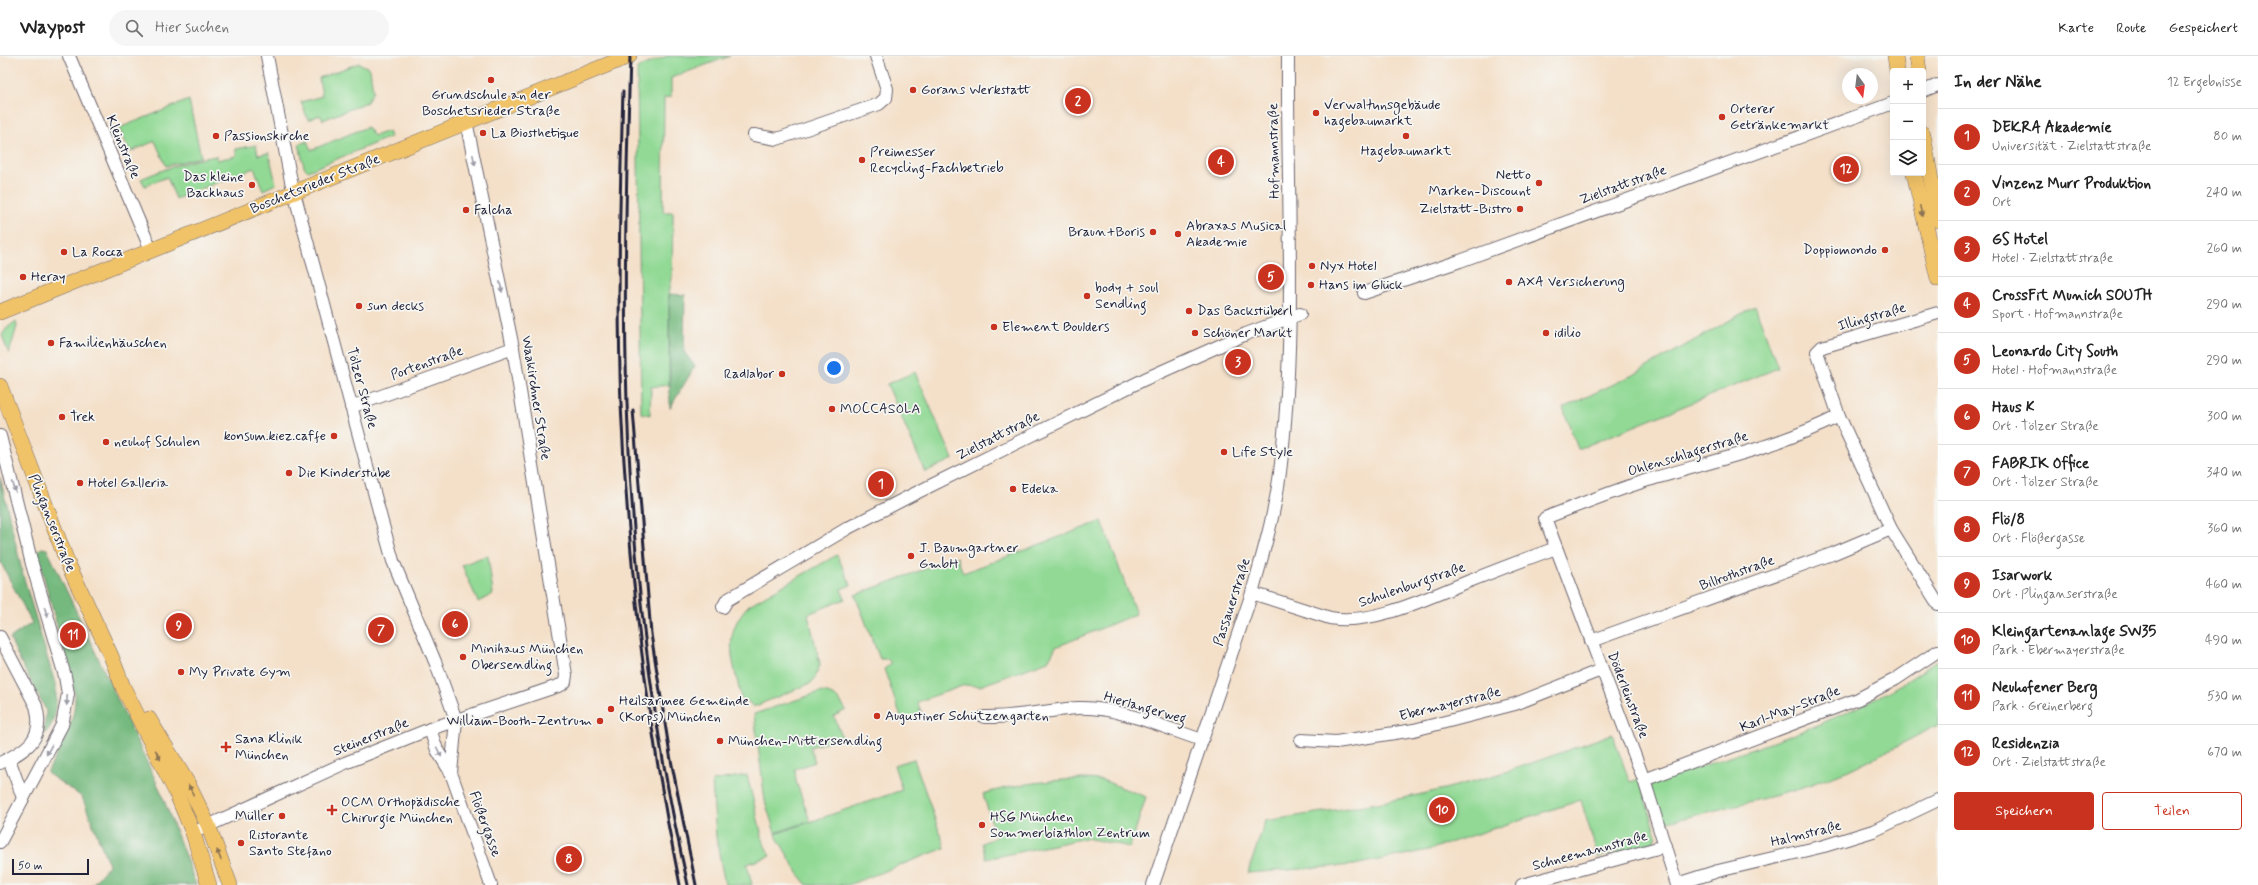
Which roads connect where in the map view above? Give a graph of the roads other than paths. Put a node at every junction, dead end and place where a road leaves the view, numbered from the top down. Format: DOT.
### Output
graph roads {
  1 [pos="69,56"];
  2 [pos="267,56"];
  3 [pos="629,56"];
  4 [pos="876,56"];
  5 [pos="1288,56"];
  6 [pos="1895,56"];
  7 [pos="1917,56"];
  8 [pos="1897,68"];
  9 [pos="1919,68"];
  10 [pos="1890,104"];
  11 [pos="466,121"];
  12 [pos="754,135"];
  13 [pos="1924,140"];
  14 [pos="1915,176"];
  15 [pos="294,193"];
  16 [pos="1938,220"];
  17 [pos="151,250"];
  18 [pos="1938,279"];
  19 [pos="1364,293"];
  20 [pos="0,312"];
  21 [pos="1938,313"];
  22 [pos="1295,316"];
  23 [pos="513,348"];
  24 [pos="0,386"];
  25 [pos="351,407"];
  26 [pos="1839,416"];
  27 [pos="0,436"];
  28 [pos="1545,518"];
  29 [pos="1891,529"];
  30 [pos="1556,548"];
  31 [pos="1252,593"];
  32 [pos="1938,604"];
  33 [pos="723,606"];
  34 [pos="0,637"];
  35 [pos="1591,641"];
  36 [pos="1938,651"];
  37 [pos="111,656"];
  38 [pos="1601,670"];
  39 [pos="565,682"];
  40 [pos="984,717"];
  41 [pos="456,720"];
  42 [pos="430,729"];
  43 [pos="1202,740"];
  44 [pos="1301,740"];
  45 [pos="4,761"];
  46 [pos="451,773"];
  47 [pos="1644,780"];
  48 [pos="23,798"];
  49 [pos="1938,800"];
  50 [pos="208,825"];
  51 [pos="193,833"];
  52 [pos="0,842"];
  53 [pos="1665,846"];
  54 [pos="1677,884"];
  55 [pos="209,885"];
  56 [pos="230,885"];
  57 [pos="491,885"];
  58 [pos="1153,885"];
  59 [pos="1522,885"];
  1 -- 17 [label="street, Kleinstraße"];
  2 -- 15 [label="street, Tölzer Straße"];
  3 -- 11 [label="main road, Boschetsrieder Straße"];
  4 -- 12 [label="street"];
  5 -- 22 [label="street, Hofmannstraße"];
  6 -- 8 [label="main road"];
  7 -- 9 [label="main road"];
  10 -- 19 [label="street, Zielstattstraße"];
  11 -- 15 [label="main road, Boschetsrieder Straße"];
  11 -- 23 [label="street, Waakirchner Straße, one-way"];
  13 -- 16 [label="main road"];
  14 -- 18 [label="main road, one-way"];
  15 -- 17 [label="main road, Boschetsrieder Straße"];
  15 -- 25 [label="street, Tölzer Straße"];
  17 -- 20 [label="main road, Boschetsrieder Straße"];
  21 -- 26 [label="street, Illingstraße"];
  22 -- 31 [label="street, Passauerstraße"];
  22 -- 33 [label="street, Zielstattstraße"];
  23 -- 25 [label="street, Portenstraße"];
  23 -- 39 [label="street, Waakirchner Straße"];
  24 -- 37 [label="main road, Plinganserstraße"];
  25 -- 41 [label="street, Tölzer Straße"];
  26 -- 28 [label="street, Ohlenschlagerstraße"];
  26 -- 29 [label="street"];
  27 -- 48 [label="street, one-way"];
  28 -- 30 [label="street, Döderleinstraße"];
  29 -- 32 [label="street"];
  29 -- 35 [label="street, Billrothstraße"];
  30 -- 31 [label="street, Schulenburgstraße"];
  30 -- 35 [label="street, Döderleinstraße"];
  31 -- 43 [label="street, Passauerstraße"];
  34 -- 45 [label="street"];
  35 -- 38 [label="street, Döderleinstraße"];
  36 -- 47 [label="street, Karl-May-Straße"];
  50 -- 37 [label="main road, Plinganserstraße, one-way"];
  37 -- 51 [label="main road, Plinganserstraße, one-way"];
  38 -- 44 [label="street, Ebermayerstraße"];
  38 -- 47 [label="street, Döderleinstraße"];
  39 -- 41 [label="street, Steinerstraße"];
  40 -- 43 [label="street, Hierlangerweg"];
  41 -- 42 [label="street, Steinerstraße"];
  41 -- 46 [label="street, Flößergasse"];
  42 -- 46 [label="street, Flößergasse, one-way"];
  42 -- 50 [label="street, Steinerstraße"];
  43 -- 58 [label="street, Passauerstraße"];
  45 -- 48 [label="street"];
  46 -- 57 [label="street, Flößergasse"];
  47 -- 53 [label="street, Döderleinstraße"];
  48 -- 52 [label="street"];
  49 -- 54 [label="street, Halmstraße"];
  50 -- 51 [label="street, Steinerstraße"];
  56 -- 50 [label="main road, Plinganserstraße, one-way"];
  51 -- 55 [label="main road, Plinganserstraße"];
  53 -- 54 [label="street, Döderleinstraße"];
  53 -- 59 [label="street, Schneemannstraße"];
}
